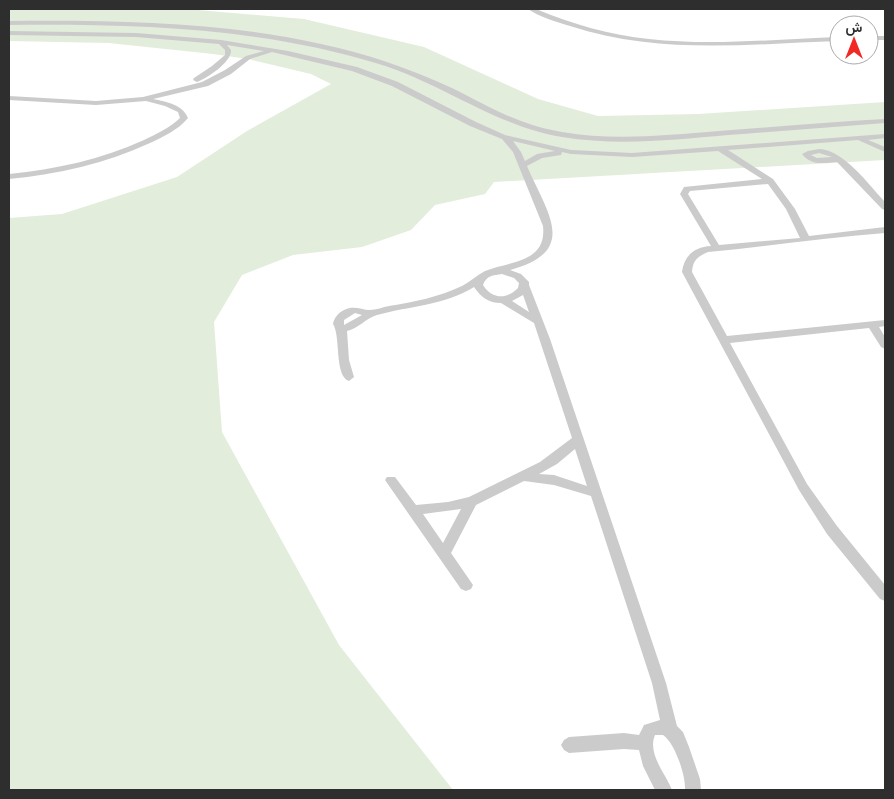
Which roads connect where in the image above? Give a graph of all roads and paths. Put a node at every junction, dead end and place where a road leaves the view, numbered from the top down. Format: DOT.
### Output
graph roads {
  1 [pos="531,9"];
  2 [pos="9,23"];
  3 [pos="9,33"];
  4 [pos="829,39"];
  5 [pos="221,42"];
  6 [pos="282,52"];
  7 [pos="175,92"];
  8 [pos="9,98"];
  9 [pos="143,99"];
  10 [pos="166,104"];
  11 [pos="885,121"];
  12 [pos="885,136"];
  13 [pos="504,137"];
  14 [pos="858,139"];
  15 [pos="721,149"];
  16 [pos="885,150"];
  17 [pos="571,152"];
  18 [pos="839,159"];
  19 [pos="523,165"];
  20 [pos="9,176"];
  21 [pos="770,181"];
  22 [pos="885,208"];
  23 [pos="885,230"];
  24 [pos="806,240"];
  25 [pos="716,248"];
  26 [pos="529,260"];
  27 [pos="493,272"];
  28 [pos="479,280"];
  29 [pos="524,284"];
  30 [pos="453,293"];
  31 [pos="484,295"];
  32 [pos="504,300"];
  33 [pos="538,322"];
  34 [pos="885,324"];
  35 [pos="872,325"];
  36 [pos="724,340"];
  37 [pos="885,345"];
  38 [pos="349,377"];
  39 [pos="578,439"];
  40 [pos="523,476"];
  41 [pos="391,480"];
  42 [pos="596,493"];
  43 [pos="471,502"];
  44 [pos="412,510"];
  45 [pos="444,554"];
  46 [pos="466,584"];
  47 [pos="885,595"];
  48 [pos="670,730"];
  49 [pos="646,743"];
  50 [pos="569,745"];
  51 [pos="664,790"];
  52 [pos="693,790"];
  1 -- 4 [label="street"];
  2 -- 11 [label="street"];
  3 -- 5 [label="street"];
  5 -- 6 [label="street"];
  5 -- 7 [label="street"];
  6 -- 7 [label="street"];
  6 -- 13 [label="street"];
  7 -- 9 [label="street"];
  7 -- 10 [label="street"];
  8 -- 9 [label="street"];
  9 -- 10 [label="street"];
  10 -- 20 [label="street"];
  12 -- 14 [label="street"];
  13 -- 17 [label="street"];
  13 -- 19 [label="street"];
  14 -- 15 [label="street"];
  14 -- 16 [label="street"];
  15 -- 17 [label="street"];
  15 -- 21 [label="street"];
  17 -- 19 [label="street"];
  18 -- 22 [label="street"];
  19 -- 26 [label="street"];
  21 -- 24 [label="street"];
  21 -- 25 [label="street"];
  23 -- 24 [label="street"];
  24 -- 25 [label="street"];
  25 -- 36 [label="street"];
  26 -- 27 [label="street"];
  26 -- 29 [label="street"];
  27 -- 28 [label="street"];
  27 -- 29 [label="street"];
  28 -- 30 [label="street"];
  28 -- 31 [label="street"];
  29 -- 32 [label="street"];
  29 -- 33 [label="street"];
  30 -- 31 [label="street"];
  30 -- 38 [label="street"];
  31 -- 32 [label="street"];
  32 -- 33 [label="street"];
  33 -- 39 [label="street"];
  34 -- 35 [label="street"];
  35 -- 36 [label="street"];
  35 -- 37 [label="street"];
  36 -- 47 [label="street"];
  39 -- 40 [label="street"];
  39 -- 42 [label="street"];
  40 -- 42 [label="street"];
  40 -- 43 [label="street"];
  41 -- 44 [label="street"];
  42 -- 48 [label="street"];
  43 -- 44 [label="street"];
  43 -- 45 [label="street"];
  44 -- 45 [label="street"];
  45 -- 46 [label="street"];
  48 -- 49 [label="street"];
  48 -- 52 [label="street"];
  49 -- 50 [label="street"];
  49 -- 51 [label="street"];
}
